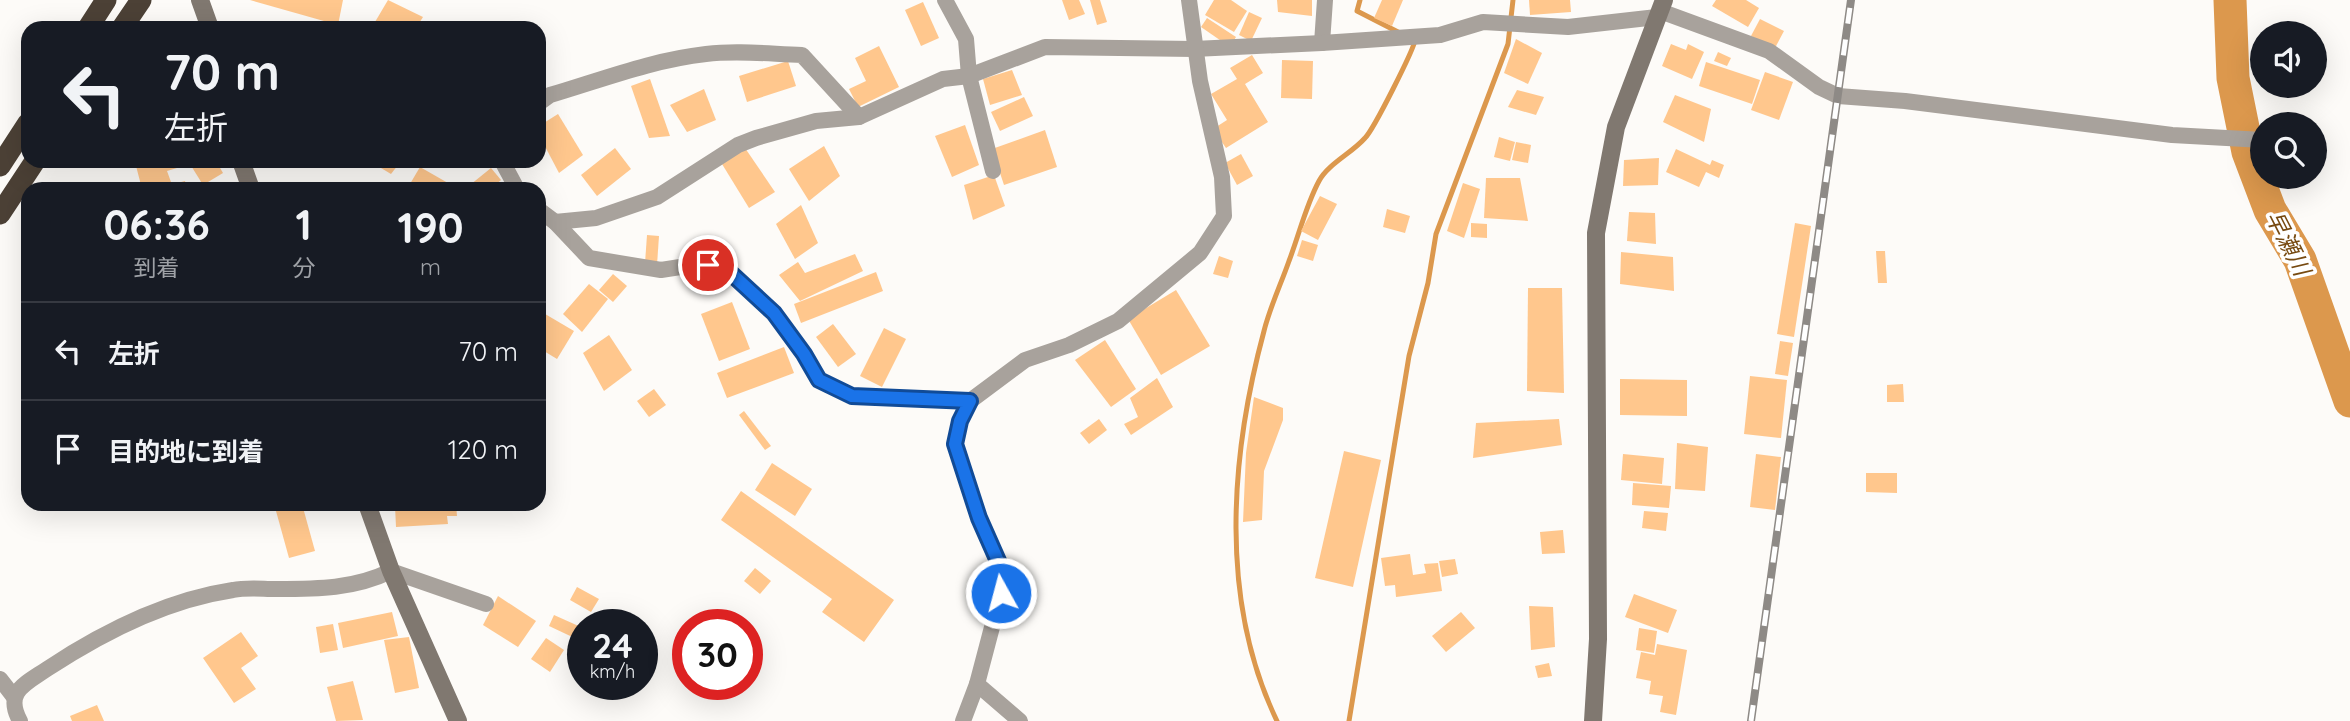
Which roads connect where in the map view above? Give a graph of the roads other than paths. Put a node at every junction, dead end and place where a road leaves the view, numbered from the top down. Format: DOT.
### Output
graph roads {
  1 [pos="106,0"];
  2 [pos="141,0"];
  3 [pos="200,0"];
  4 [pos="945,0"];
  5 [pos="1189,0"];
  6 [pos="1325,0"];
  7 [pos="1661,9"];
  8 [pos="92,21"];
  9 [pos="127,21"];
  10 [pos="209,21"];
  11 [pos="1322,43"];
  12 [pos="1194,49"];
  13 [pos="969,76"];
  14 [pos="546,98"];
  15 [pos="859,117"];
  16 [pos="21,133"];
  17 [pos="2250,139"];
  18 [pos="0,166"];
  19 [pos="993,172"];
  20 [pos="21,182"];
  21 [pos="0,214"];
  22 [pos="546,215"];
  23 [pos="555,222"];
  24 [pos="970,401"];
  25 [pos="370,511"];
  26 [pos="391,571"];
  27 [pos="486,604"];
  28 [pos="0,679"];
  29 [pos="977,684"];
  30 [pos="14,697"];
  31 [pos="20,721"];
  32 [pos="458,721"];
  33 [pos="963,721"];
  34 [pos="1020,721"];
  35 [pos="1593,721"];
  1 -- 8 [label="highway"];
  2 -- 9 [label="highway"];
  3 -- 10 [label="street"];
  4 -- 13 [label="street"];
  5 -- 12 [label="street"];
  6 -- 11 [label="street"];
  7 -- 11 [label="street"];
  7 -- 17 [label="street"];
  7 -- 35 [label="street"];
  11 -- 12 [label="street"];
  12 -- 13 [label="street"];
  12 -- 24 [label="street"];
  13 -- 15 [label="street"];
  13 -- 19 [label="street"];
  14 -- 15 [label="street"];
  15 -- 23 [label="street"];
  16 -- 18 [label="highway"];
  20 -- 21 [label="highway"];
  22 -- 23 [label="street"];
  23 -- 24 [label="street"];
  24 -- 29 [label="street"];
  25 -- 26 [label="street"];
  26 -- 27 [label="street"];
  26 -- 30 [label="street"];
  26 -- 32 [label="street"];
  28 -- 30 [label="street"];
  29 -- 33 [label="street"];
  29 -- 34 [label="street"];
  30 -- 31 [label="street"];
}
